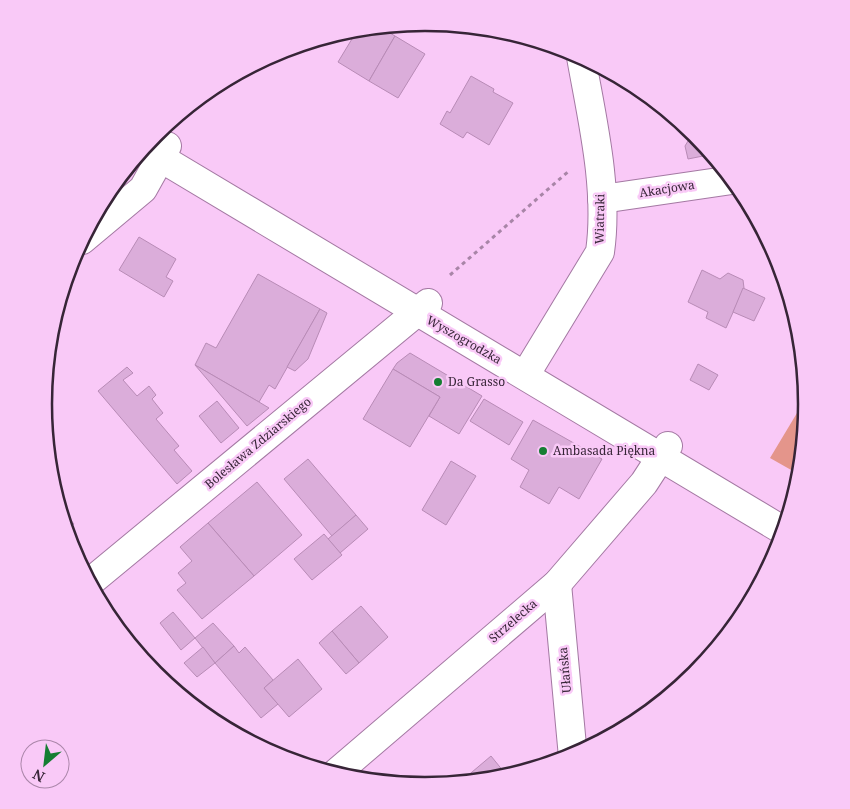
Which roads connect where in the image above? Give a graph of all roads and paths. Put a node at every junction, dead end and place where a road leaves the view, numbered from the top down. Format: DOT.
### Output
graph roads {
  1 [pos="583,67"];
  2 [pos="157,151"];
  3 [pos="598,161"];
  4 [pos="724,181"];
  5 [pos="602,199"];
  6 [pos="96,228"];
  7 [pos="450,275"];
  8 [pos="422,308"];
  9 [pos="532,364"];
  10 [pos="664,452"];
  11 [pos="777,526"];
  12 [pos="95,578"];
  13 [pos="557,584"];
  14 [pos="572,747"];
  15 [pos="342,768"];
  1 -- 3 [label="street, Wiatraki"];
  2 -- 6 [label="street"];
  2 -- 8 [label="street, Wyszogrodzka"];
  3 -- 5 [label="street, Wiatraki"];
  3 -- 7 [label="path"];
  4 -- 5 [label="street, Akacjowa"];
  5 -- 9 [label="street, Wiatraki"];
  8 -- 10 [label="street, Wyszogrodzka"];
  8 -- 12 [label="street, Bolesława Zdziarskiego"];
  10 -- 11 [label="street, Wyszogrodzka"];
  10 -- 13 [label="street, Strzelecka"];
  13 -- 14 [label="street, Ułańska"];
  13 -- 15 [label="street, Strzelecka"];
}
